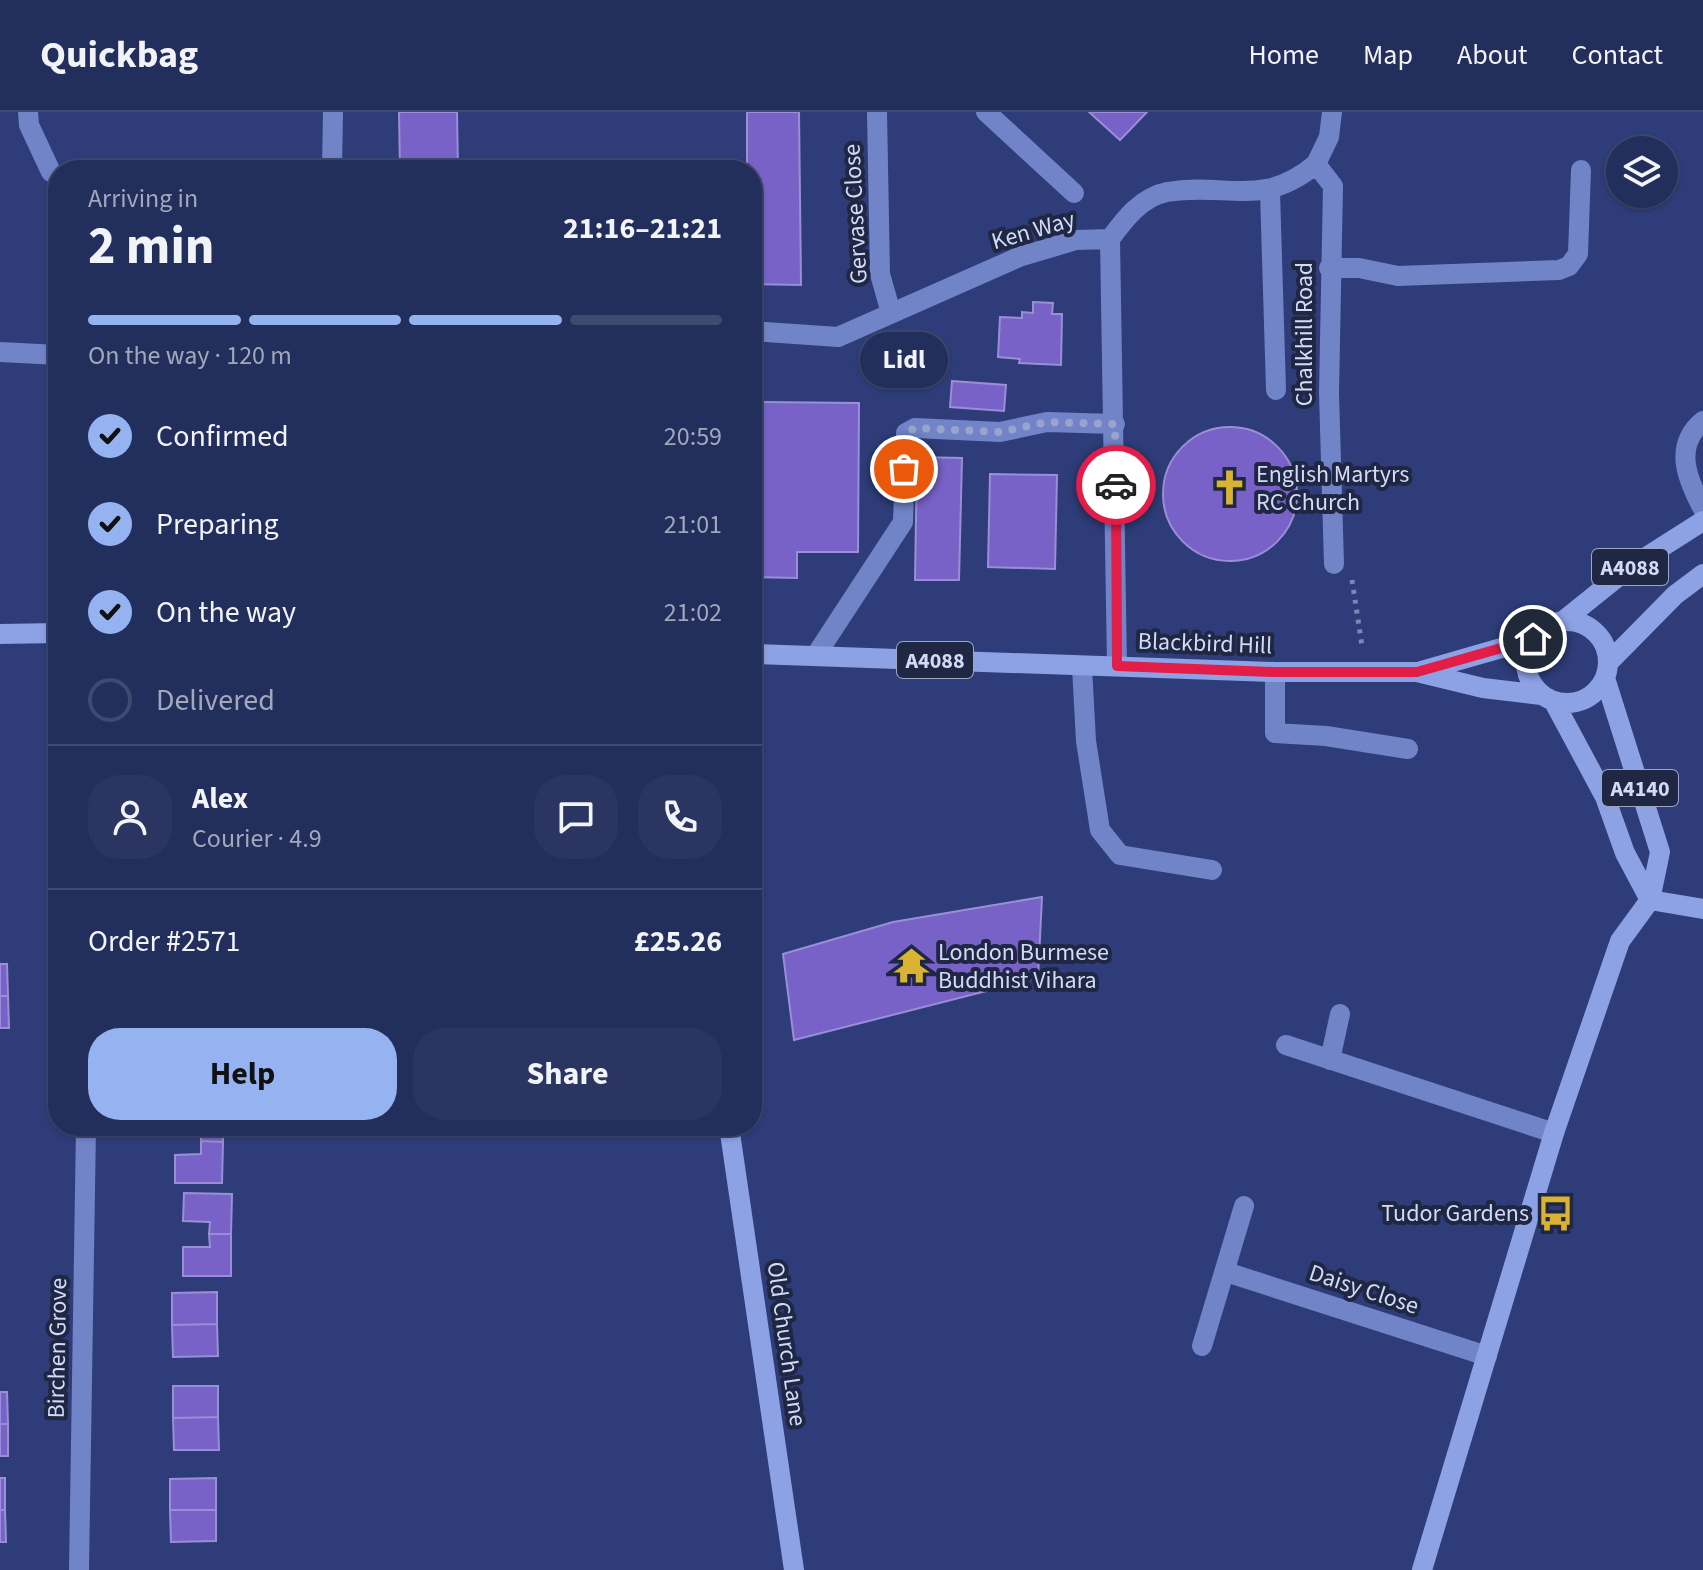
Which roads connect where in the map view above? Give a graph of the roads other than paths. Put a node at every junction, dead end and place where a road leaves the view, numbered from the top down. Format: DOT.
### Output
graph roads {
  1 [pos="28,112"];
  2 [pos="333,112"];
  3 [pos="877,112"];
  4 [pos="986,112"];
  5 [pos="1332,112"];
  6 [pos="332,160"];
  7 [pos="1316,164"];
  8 [pos="48,166"];
  9 [pos="1581,170"];
  10 [pos="1270,191"];
  11 [pos="1074,193"];
  12 [pos="1110,239"];
  13 [pos="1329,268"];
  14 [pos="891,313"];
  15 [pos="762,332"];
  16 [pos="0,352"];
  17 [pos="48,354"];
  18 [pos="1276,390"];
  19 [pos="1703,421"];
  20 [pos="1115,424"];
  21 [pos="1703,509"];
  22 [pos="1703,521"];
  23 [pos="1334,564"];
  24 [pos="1703,574"];
  25 [pos="1563,621"];
  26 [pos="48,633"];
  27 [pos="0,634"];
  28 [pos="1533,639"];
  29 [pos="762,654"];
  30 [pos="816,655"];
  31 [pos="1117,666"];
  32 [pos="1082,667"];
  33 [pos="1607,670"];
  34 [pos="1275,672"];
  35 [pos="1417,672"];
  36 [pos="1547,698"];
  37 [pos="1408,749"];
  38 [pos="1212,870"];
  39 [pos="1650,900"];
  40 [pos="1703,909"];
  41 [pos="1340,1014"];
  42 [pos="1286,1045"];
  43 [pos="1330,1060"];
  44 [pos="1554,1133"];
  45 [pos="86,1136"];
  46 [pos="730,1136"];
  47 [pos="1244,1206"];
  48 [pos="1226,1272"];
  49 [pos="1202,1346"];
  50 [pos="1487,1356"];
  51 [pos="79,1570"];
  52 [pos="794,1570"];
  53 [pos="1422,1570"];
  1 -- 8 [label="street"];
  2 -- 6 [label="street"];
  3 -- 14 [label="street, Gervase Close"];
  4 -- 11 [label="street"];
  5 -- 7 [label="street"];
  7 -- 10 [label="street, Ken Way"];
  7 -- 13 [label="street, Chalkhill Road"];
  9 -- 13 [label="street"];
  10 -- 12 [label="street, Ken Way"];
  10 -- 18 [label="street"];
  12 -- 14 [label="street, Ken Way"];
  12 -- 20 [label="street"];
  13 -- 23 [label="street, Chalkhill Road"];
  14 -- 15 [label="street, Ken Way"];
  16 -- 17 [label="street"];
  19 -- 21 [label="street"];
  20 -- 30 [label="street"];
  20 -- 31 [label="street"];
  22 -- 25 [label="main road, A4088"];
  24 -- 33 [label="main road, A4088"];
  25 -- 28 [label="main road"];
  25 -- 33 [label="main road"];
  26 -- 27 [label="main road"];
  28 -- 35 [label="main road, Blackbird Hill / A4088"];
  28 -- 36 [label="main road"];
  29 -- 30 [label="main road, Blackbird Hill / A4088"];
  30 -- 32 [label="main road, Blackbird Hill / A4088"];
  31 -- 32 [label="main road, Blackbird Hill / A4088"];
  31 -- 34 [label="main road, Blackbird Hill / A4088"];
  32 -- 38 [label="street"];
  33 -- 36 [label="main road"];
  33 -- 39 [label="main road, A4140"];
  34 -- 35 [label="main road, Blackbird Hill / A4088"];
  34 -- 37 [label="street"];
  35 -- 36 [label="main road, Blackbird Hill / A4088"];
  36 -- 39 [label="main road, A4140"];
  39 -- 40 [label="main road"];
  39 -- 44 [label="main road"];
  41 -- 43 [label="street"];
  42 -- 43 [label="street"];
  43 -- 44 [label="street"];
  44 -- 50 [label="main road"];
  45 -- 51 [label="street, Birchen Grove"];
  46 -- 52 [label="main road, Old Church Lane"];
  47 -- 48 [label="street"];
  48 -- 49 [label="street"];
  48 -- 50 [label="street, Daisy Close"];
  50 -- 53 [label="main road"];
}
